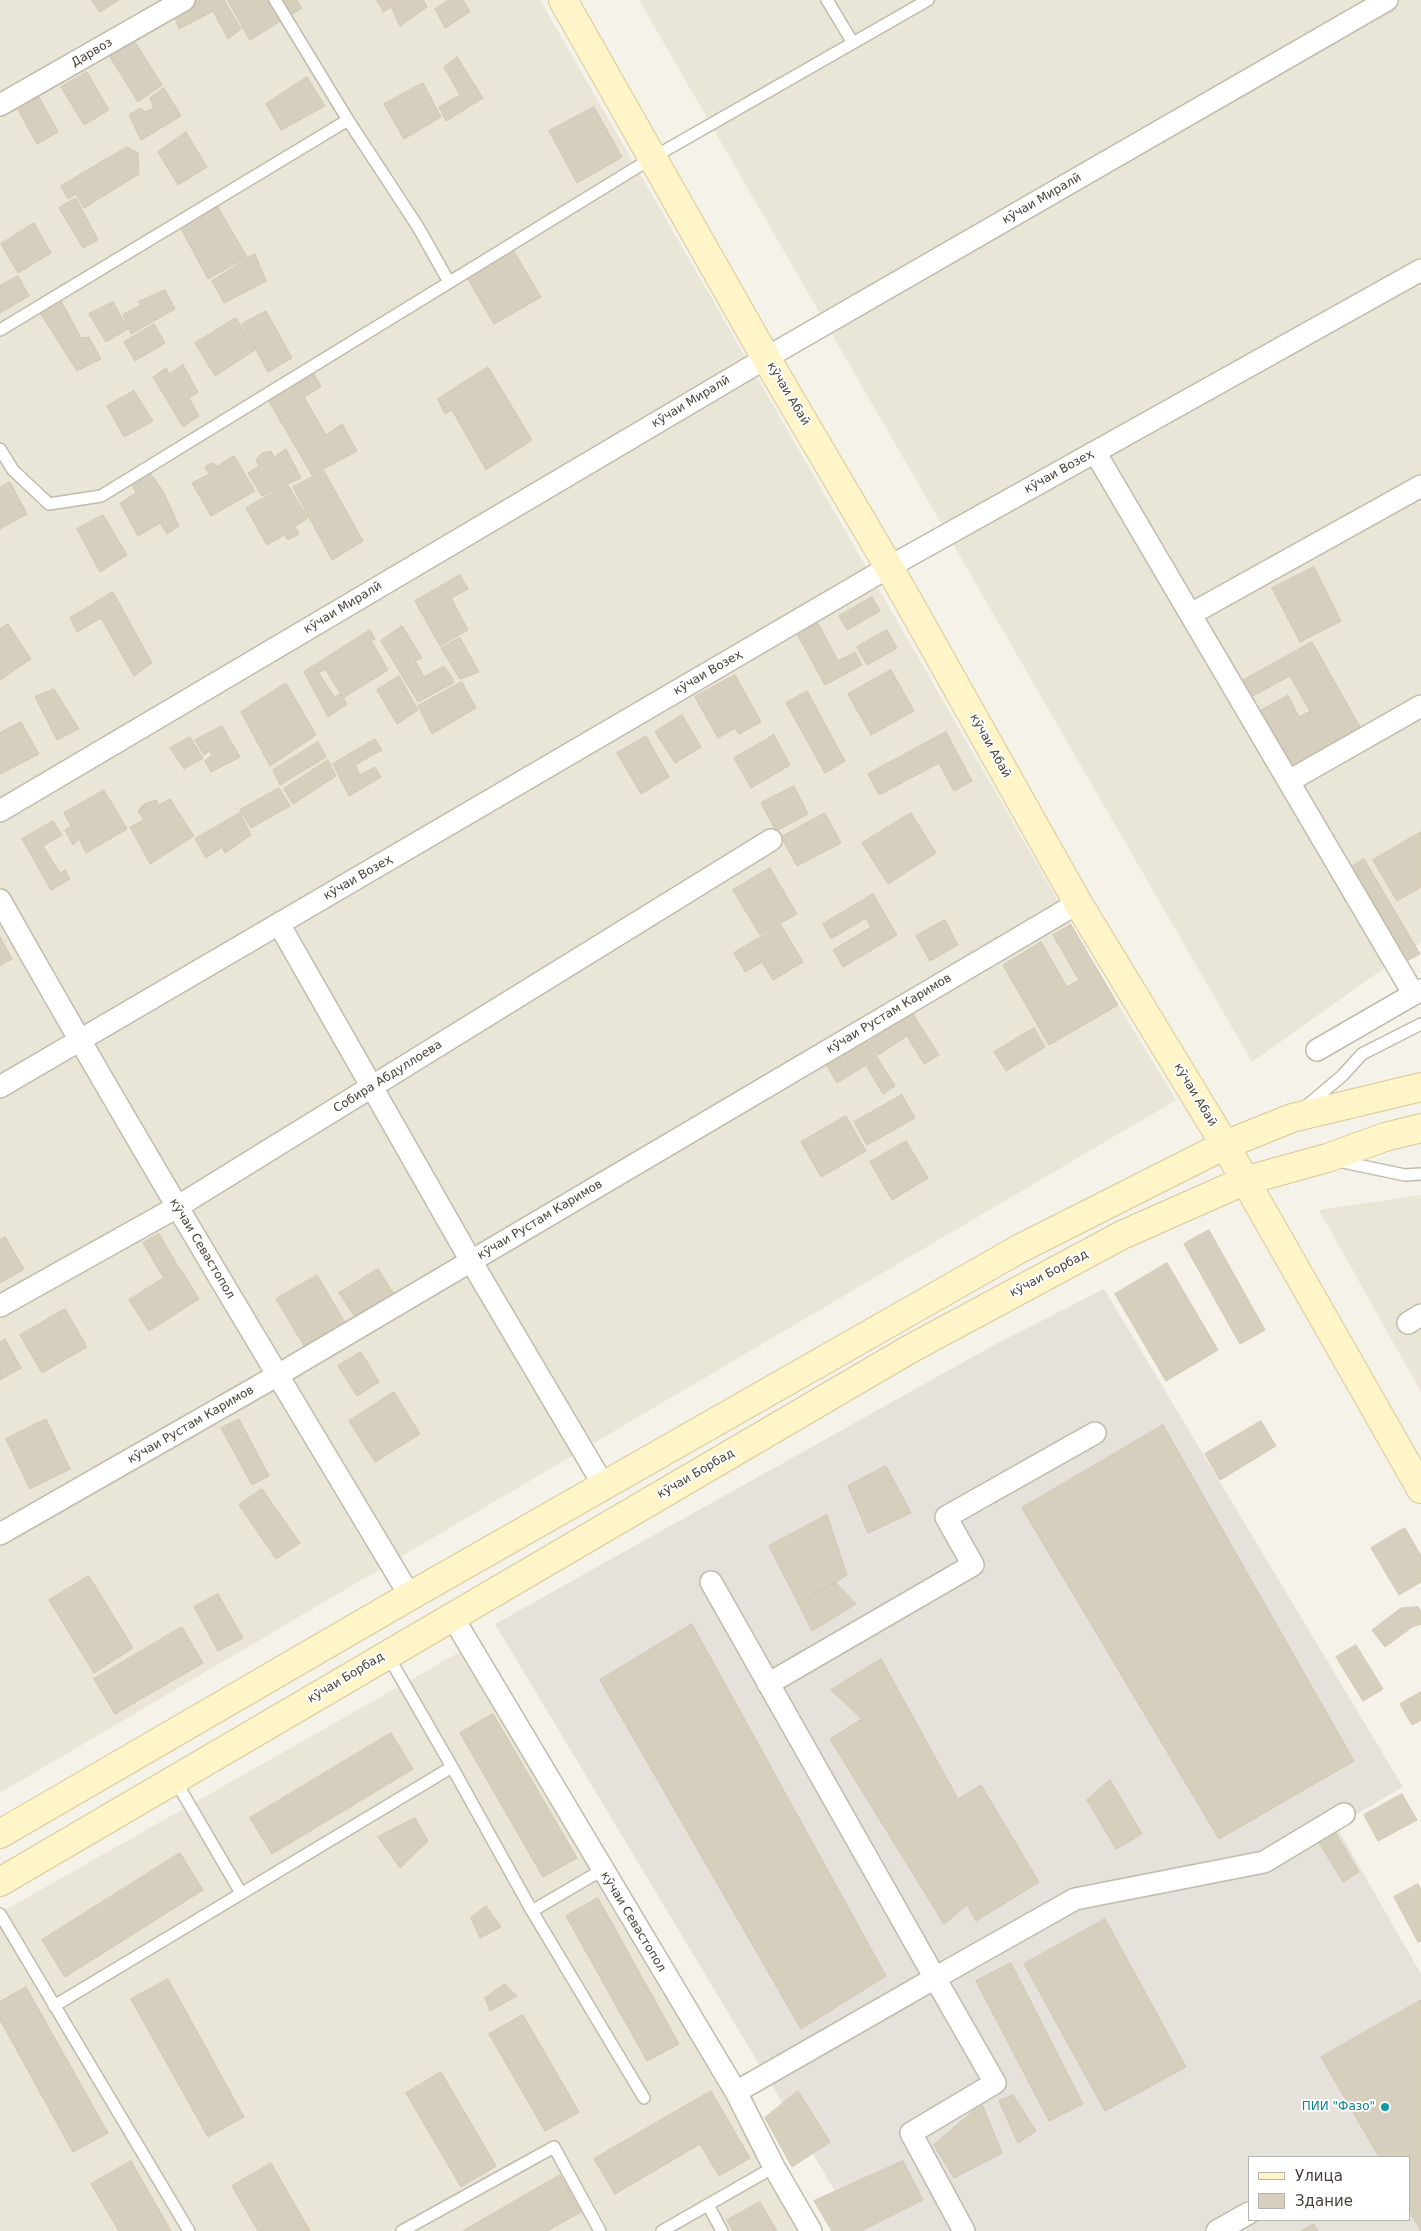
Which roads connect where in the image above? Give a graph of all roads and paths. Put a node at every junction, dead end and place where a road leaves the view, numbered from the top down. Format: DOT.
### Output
graph roads {
  1 [pos="184,0"];
  2 [pos="275,0"];
  3 [pos="563,0"];
  4 [pos="827,0"];
  5 [pos="928,0"];
  6 [pos="1387,0"];
  7 [pos="853,43"];
  8 [pos="0,105"];
  9 [pos="348,120"];
  10 [pos="652,158"];
  11 [pos="1421,270"];
  12 [pos="449,282"];
  13 [pos="0,330"];
  14 [pos="766,358"];
  15 [pos="0,449"];
  16 [pos="1095,452"];
  17 [pos="1421,486"];
  18 [pos="889,567"];
  19 [pos="1191,614"];
  20 [pos="1421,706"];
  21 [pos="1290,781"];
  22 [pos="0,811"];
  23 [pos="771,840"];
  24 [pos="0,900"];
  25 [pos="1078,903"];
  26 [pos="279,924"];
  27 [pos="1417,991"];
  28 [pos="1421,1024"];
  29 [pos="79,1041"];
  30 [pos="1317,1050"];
  31 [pos="0,1087"];
  32 [pos="371,1087"];
  33 [pos="1421,1088"];
  34 [pos="1292,1118"];
  35 [pos="1421,1128"];
  36 [pos="1225,1145"];
  37 [pos="1327,1158"];
  38 [pos="1421,1174"];
  39 [pos="1244,1181"];
  40 [pos="177,1207"];
  41 [pos="471,1261"];
  42 [pos="0,1306"];
  43 [pos="278,1375"];
  44 [pos="1095,1433"];
  45 [pos="604,1486"];
  46 [pos="1421,1489"];
  47 [pos="0,1534"];
  48 [pos="711,1582"];
  49 [pos="410,1596"];
  50 [pos="452,1616"];
  51 [pos="387,1654"];
  52 [pos="768,1684"];
  53 [pos="452,1767"];
  54 [pos="175,1780"];
  55 [pos="1344,1814"];
  56 [pos="0,1834"];
  57 [pos="602,1870"];
  58 [pos="0,1882"];
  59 [pos="241,1893"];
  60 [pos="532,1911"];
  61 [pos="0,1914"];
  62 [pos="935,1978"];
  63 [pos="54,2006"];
  64 [pos="736,2092"];
  65 [pos="644,2098"];
  66 [pos="774,2167"];
  67 [pos="708,2205"];
  68 [pos="1248,2214"];
  69 [pos="189,2231"];
  70 [pos="402,2231"];
  71 [pos="600,2231"];
  72 [pos="662,2231"];
  73 [pos="722,2231"];
  74 [pos="811,2231"];
  75 [pos="964,2231"];
  76 [pos="1217,2231"];
  1 -- 8 [label="street, Дарвоз"];
  2 -- 9 [label="lane"];
  3 -- 10 [label="main road, кӯчаи Абаӣ"];
  4 -- 7 [label="lane"];
  5 -- 7 [label="lane"];
  6 -- 14 [label="street, кӯчаи Миралӣ"];
  7 -- 10 [label="lane"];
  9 -- 12 [label="lane"];
  9 -- 13 [label="lane"];
  10 -- 12 [label="lane"];
  10 -- 14 [label="main road, кӯчаи Абаӣ"];
  11 -- 16 [label="street, кӯчаи Возеҳ"];
  12 -- 15 [label="lane"];
  14 -- 18 [label="main road, кӯчаи Абаӣ"];
  14 -- 22 [label="street, кӯчаи Миралӣ"];
  16 -- 18 [label="street, кӯчаи Возеҳ"];
  16 -- 19 [label="street"];
  17 -- 19 [label="street"];
  18 -- 25 [label="main road, кӯчаи Абаӣ"];
  18 -- 26 [label="street, кӯчаи Возеҳ"];
  19 -- 21 [label="street"];
  20 -- 21 [label="street"];
  21 -- 27 [label="street"];
  23 -- 32 [label="street, Собира Абдуллоева"];
  24 -- 29 [label="street, кӯчаи Севастопол"];
  25 -- 36 [label="main road, кӯчаи Абаӣ"];
  25 -- 41 [label="street, кӯчаи Рустам Каримов"];
  26 -- 29 [label="street, кӯчаи Возеҳ"];
  26 -- 32 [label="street"];
  27 -- 30 [label="street"];
  28 -- 34 [label="lane"];
  29 -- 31 [label="street, кӯчаи Возеҳ"];
  29 -- 40 [label="street, кӯчаи Севастопол"];
  32 -- 40 [label="street, Собира Абдуллоева"];
  32 -- 41 [label="street"];
  33 -- 34 [label="main road"];
  34 -- 36 [label="main road"];
  35 -- 37 [label="main road, кӯчаи Борбад"];
  36 -- 39 [label="main road, кӯчаи Абаӣ"];
  36 -- 45 [label="main road"];
  37 -- 38 [label="lane"];
  37 -- 39 [label="main road, кӯчаи Борбад"];
  39 -- 46 [label="main road, кӯчаи Абаӣ"];
  39 -- 50 [label="main road, кӯчаи Борбад"];
  40 -- 42 [label="street, Собира Абдуллоева"];
  40 -- 43 [label="street, кӯчаи Севастопол"];
  41 -- 43 [label="street, кӯчаи Рустам Каримов"];
  41 -- 45 [label="street"];
  43 -- 47 [label="street, кӯчаи Рустам Каримов"];
  43 -- 49 [label="street, кӯчаи Севастопол"];
  44 -- 52 [label="street"];
  45 -- 49 [label="main road"];
  48 -- 52 [label="street"];
  49 -- 56 [label="main road"];
  50 -- 51 [label="main road, кӯчаи Борбад"];
  50 -- 57 [label="street, кӯчаи Севастопол"];
  51 -- 53 [label="lane"];
  51 -- 54 [label="main road, кӯчаи Борбад"];
  52 -- 62 [label="street"];
  53 -- 59 [label="lane"];
  53 -- 60 [label="lane"];
  54 -- 58 [label="main road, кӯчаи Борбад"];
  54 -- 59 [label="lane"];
  55 -- 62 [label="street"];
  57 -- 60 [label="lane"];
  57 -- 64 [label="street, кӯчаи Севастопол"];
  59 -- 63 [label="lane"];
  60 -- 65 [label="lane"];
  61 -- 63 [label="lane"];
  62 -- 64 [label="street"];
  62 -- 75 [label="street"];
  63 -- 69 [label="lane"];
  64 -- 66 [label="street, кӯчаи Севастопол"];
  66 -- 67 [label="lane"];
  66 -- 74 [label="street, кӯчаи Севастопол"];
  67 -- 72 [label="lane"];
  67 -- 73 [label="lane"];
  68 -- 76 [label="street"];
  70 -- 71 [label="lane"];
}
